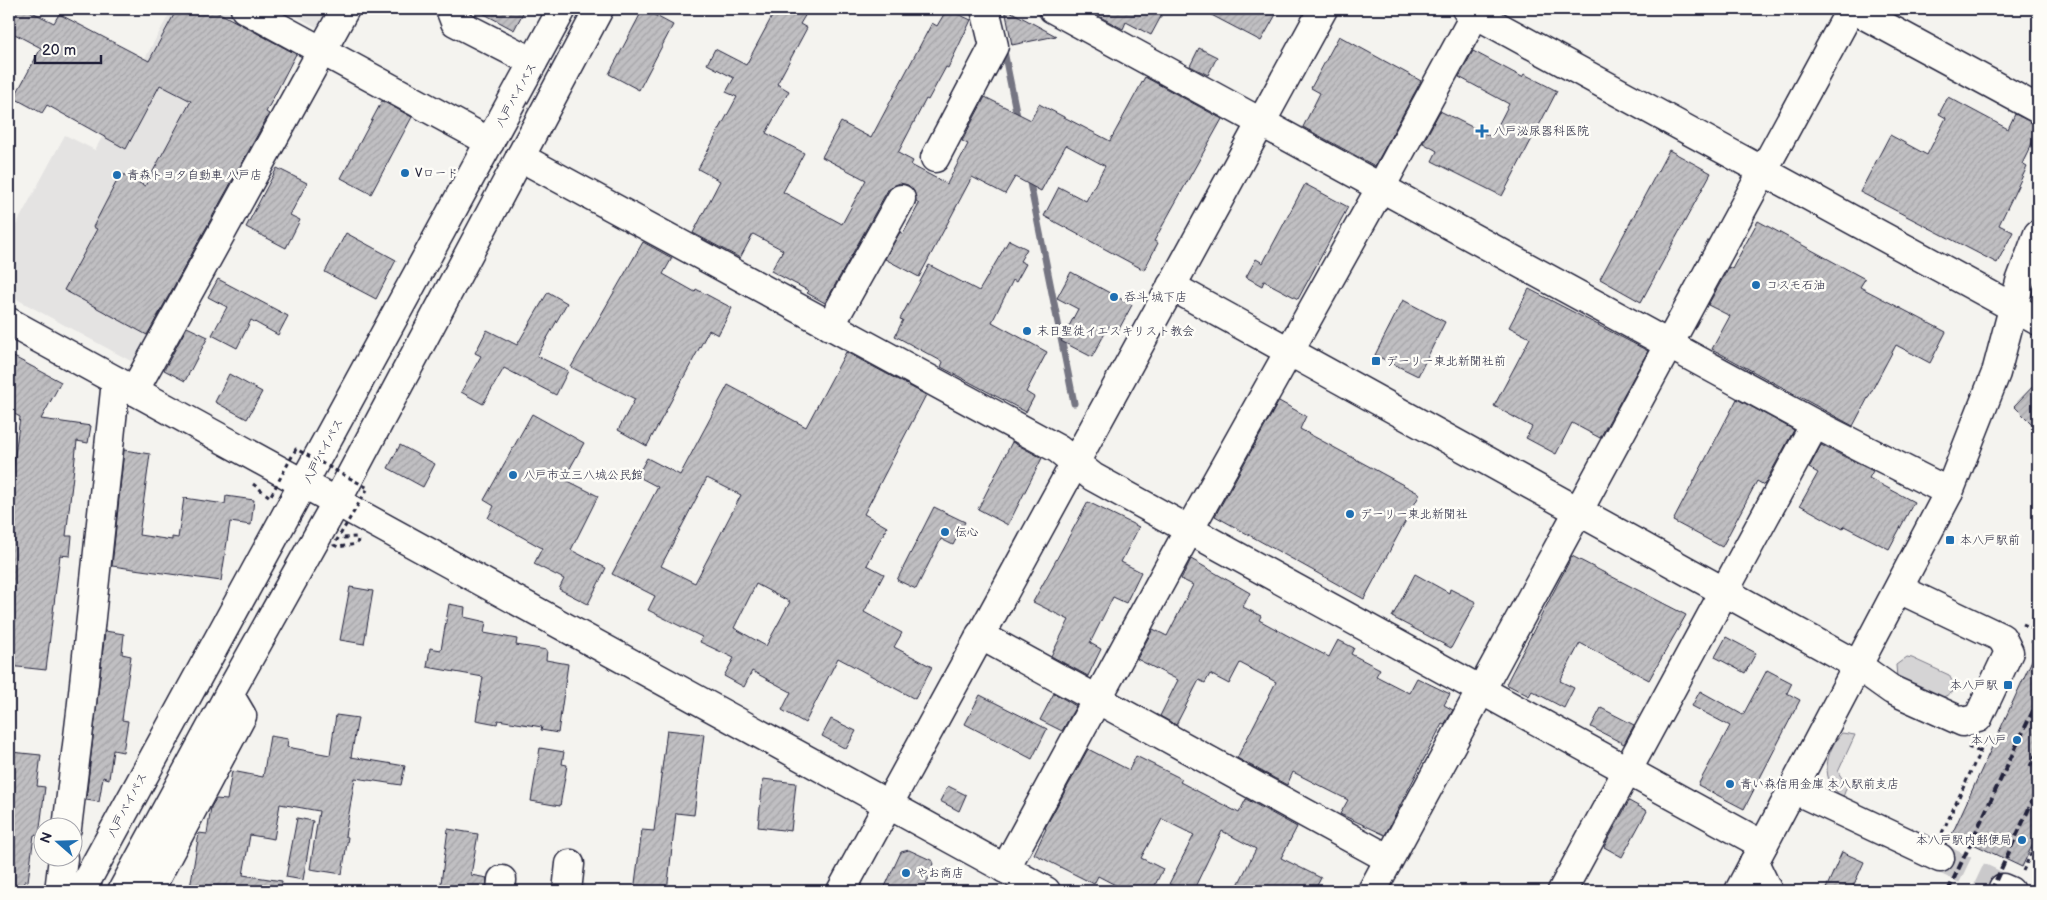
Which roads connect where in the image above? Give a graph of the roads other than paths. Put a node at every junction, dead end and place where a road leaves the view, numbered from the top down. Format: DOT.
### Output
graph roads {
  1 [pos="244,9"];
  2 [pos="345,9"];
  3 [pos="450,9"];
  4 [pos="463,9"];
  5 [pos="562,9"];
  6 [pos="599,9"];
  7 [pos="985,9"];
  8 [pos="1053,9"];
  9 [pos="1324,9"];
  10 [pos="1852,9"];
  11 [pos="1473,10"];
  12 [pos="492,41"];
  13 [pos="322,51"];
  14 [pos="533,62"];
  15 [pos="2038,109"];
  16 [pos="1262,122"];
  17 [pos="490,142"];
  18 [pos="520,157"];
  19 [pos="935,158"];
  20 [pos="1763,170"];
  21 [pos="1380,189"];
  22 [pos="901,199"];
  23 [pos="2038,234"];
  24 [pos="1172,286"];
  25 [pos="2014,307"];
  26 [pos="2038,321"];
  27 [pos="9,322"];
  28 [pos="830,326"];
  29 [pos="1669,343"];
  30 [pos="1289,351"];
  31 [pos="125,386"];
  32 [pos="1816,424"];
  33 [pos="1074,462"];
  34 [pos="304,486"];
  35 [pos="1948,492"];
  36 [pos="336,503"];
  37 [pos="1578,511"];
  38 [pos="1189,530"];
  39 [pos="1899,589"];
  40 [pos="1725,592"];
  41 [pos="980,635"];
  42 [pos="1857,665"];
  43 [pos="1481,691"];
  44 [pos="229,694"];
  45 [pos="1097,698"];
  46 [pos="1627,772"];
  47 [pos="1793,790"];
  48 [pos="889,804"];
  49 [pos="68,818"];
  50 [pos="1940,847"];
  51 [pos="1758,854"];
  52 [pos="1389,859"];
  53 [pos="570,864"];
  54 [pos="62,868"];
  55 [pos="1005,869"];
  56 [pos="59,891"];
  57 [pos="81,891"];
  58 [pos="122,891"];
  59 [pos="149,891"];
  60 [pos="567,891"];
  61 [pos="841,891"];
  62 [pos="1046,891"];
  63 [pos="1372,891"];
  64 [pos="1562,891"];
  65 [pos="1738,891"];
  66 [pos="1768,891"];
  1 -- 13 [label="main road"];
  2 -- 13 [label="main road"];
  3 -- 12 [label="main road"];
  4 -- 12 [label="main road"];
  5 -- 14 [label="main road, 八戸バイパス"];
  6 -- 18 [label="main road"];
  7 -- 19 [label="main road"];
  8 -- 16 [label="main road"];
  9 -- 16 [label="main road"];
  10 -- 15 [label="main road"];
  10 -- 20 [label="main road"];
  11 -- 20 [label="main road"];
  11 -- 21 [label="main road"];
  12 -- 14 [label="main road"];
  13 -- 17 [label="main road"];
  13 -- 31 [label="main road"];
  14 -- 17 [label="main road, 八戸バイパス"];
  16 -- 21 [label="main road"];
  16 -- 24 [label="main road"];
  17 -- 34 [label="main road, 八戸バイパス"];
  18 -- 28 [label="main road"];
  18 -- 36 [label="main road"];
  20 -- 25 [label="main road"];
  20 -- 29 [label="main road"];
  21 -- 29 [label="main road"];
  21 -- 30 [label="main road"];
  22 -- 28 [label="main road"];
  23 -- 25 [label="main road"];
  24 -- 30 [label="main road"];
  24 -- 33 [label="main road"];
  25 -- 26 [label="main road"];
  25 -- 35 [label="main road"];
  27 -- 31 [label="main road"];
  28 -- 33 [label="main road"];
  29 -- 32 [label="main road"];
  29 -- 37 [label="main road"];
  30 -- 37 [label="main road"];
  30 -- 38 [label="main road"];
  31 -- 34 [label="main road"];
  31 -- 49 [label="main road"];
  32 -- 35 [label="main road"];
  32 -- 40 [label="main road"];
  33 -- 38 [label="main road"];
  33 -- 41 [label="main road"];
  34 -- 36 [label="main road"];
  34 -- 57 [label="main road, 八戸バイパス"];
  35 -- 39 [label="main road"];
  36 -- 44 [label="main road"];
  36 -- 48 [label="main road"];
  37 -- 40 [label="main road"];
  37 -- 43 [label="main road"];
  38 -- 43 [label="main road"];
  38 -- 45 [label="main road"];
  39 -- 42 [label="main road"];
  39 -- 42 [label="main road"];
  40 -- 42 [label="main road"];
  40 -- 46 [label="main road"];
  41 -- 45 [label="main road"];
  41 -- 48 [label="main road"];
  42 -- 47 [label="main road"];
  43 -- 46 [label="main road"];
  43 -- 52 [label="main road"];
  44 -- 58 [label="main road"];
  44 -- 59 [label="main road"];
  45 -- 52 [label="main road"];
  45 -- 55 [label="main road"];
  46 -- 51 [label="main road"];
  46 -- 64 [label="main road"];
  47 -- 50 [label="main road"];
  47 -- 51 [label="main road"];
  48 -- 55 [label="main road"];
  48 -- 61 [label="main road"];
  51 -- 65 [label="main road"];
  51 -- 66 [label="main road"];
  52 -- 63 [label="main road"];
  53 -- 60 [label="main road"];
  54 -- 56 [label="main road"];
  55 -- 62 [label="main road"];
}
